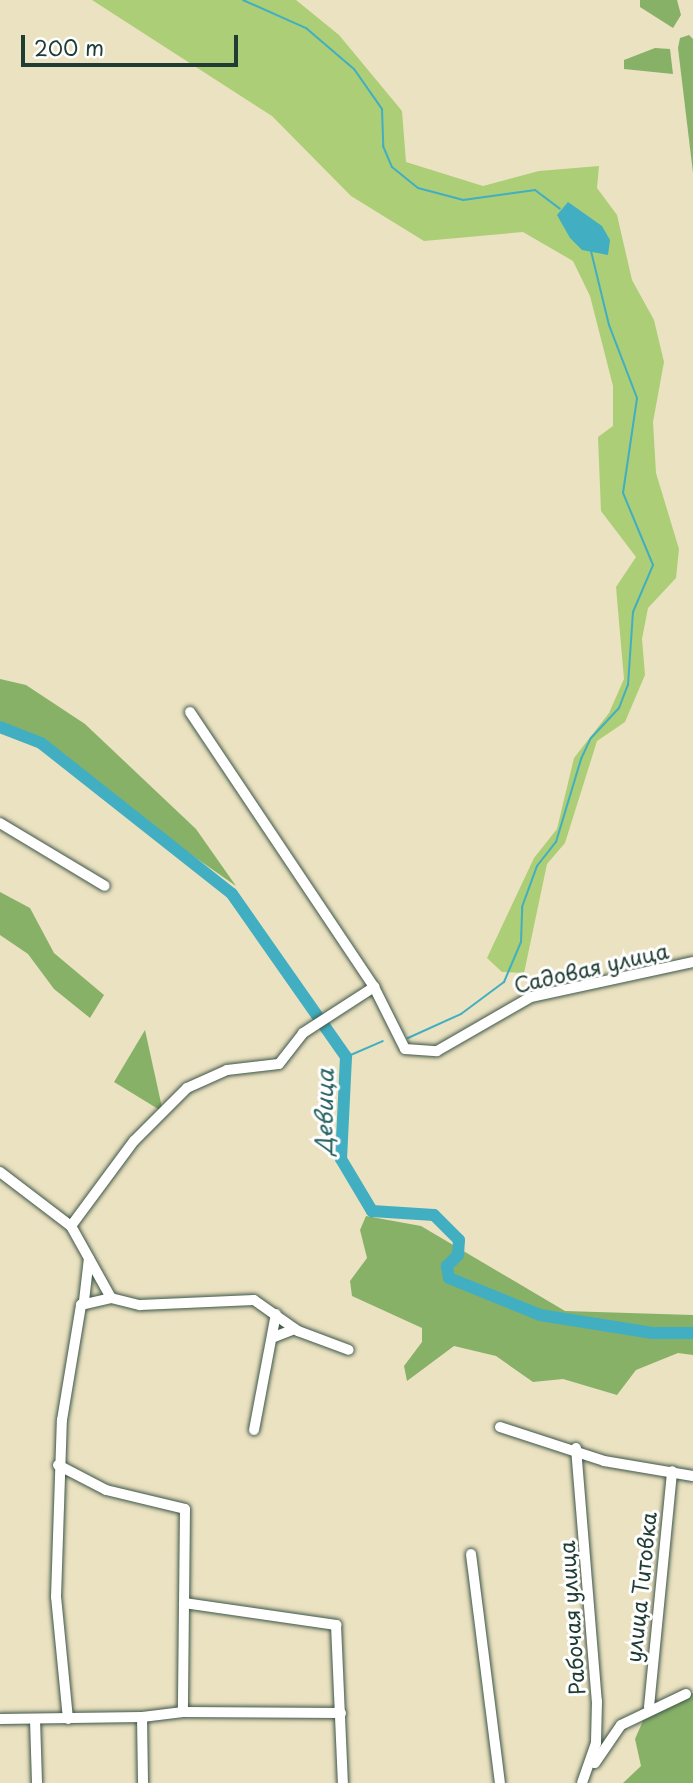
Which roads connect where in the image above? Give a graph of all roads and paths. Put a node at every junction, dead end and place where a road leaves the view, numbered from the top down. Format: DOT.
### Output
graph roads {
  1 [pos="190,712"];
  2 [pos="0,824"];
  3 [pos="105,886"];
  4 [pos="693,962"];
  5 [pos="374,987"];
  6 [pos="0,1172"];
  7 [pos="71,1226"];
  8 [pos="89,1258"];
  9 [pos="111,1298"];
  10 [pos="83,1301"];
  11 [pos="276,1314"];
  12 [pos="295,1329"];
  13 [pos="274,1337"];
  14 [pos="349,1350"];
  15 [pos="500,1427"];
  16 [pos="254,1430"];
  17 [pos="576,1448"];
  18 [pos="58,1465"];
  19 [pos="672,1471"];
  20 [pos="693,1476"];
  21 [pos="471,1554"];
  22 [pos="184,1603"];
  23 [pos="686,1694"];
  24 [pos="649,1707"];
  25 [pos="183,1712"];
  26 [pos="341,1713"];
  27 [pos="142,1717"];
  28 [pos="68,1718"];
  29 [pos="0,1719"];
  30 [pos="35,1719"];
  31 [pos="37,1783"];
  32 [pos="143,1783"];
  33 [pos="344,1783"];
  34 [pos="499,1783"];
  35 [pos="582,1783"];
  36 [pos="589,1783"];
  1 -- 5 [label="street, Садовая улица"];
  2 -- 3 [label="street"];
  4 -- 5 [label="street, Садовая улица"];
  5 -- 7 [label="street"];
  6 -- 7 [label="street"];
  7 -- 8 [label="street"];
  8 -- 9 [label="street"];
  8 -- 10 [label="street"];
  9 -- 10 [label="street"];
  9 -- 11 [label="street"];
  10 -- 18 [label="street"];
  11 -- 12 [label="street"];
  11 -- 13 [label="street"];
  12 -- 13 [label="street"];
  12 -- 14 [label="street"];
  13 -- 16 [label="street"];
  15 -- 17 [label="street"];
  17 -- 19 [label="street"];
  17 -- 35 [label="street, Рабочая улица"];
  18 -- 22 [label="street"];
  18 -- 28 [label="street"];
  19 -- 20 [label="street"];
  19 -- 24 [label="street, улица Титовка"];
  21 -- 34 [label="street"];
  22 -- 25 [label="street"];
  22 -- 26 [label="street"];
  23 -- 24 [label="street"];
  24 -- 36 [label="street"];
  25 -- 26 [label="street"];
  25 -- 27 [label="street"];
  26 -- 33 [label="street"];
  27 -- 28 [label="street"];
  27 -- 32 [label="street"];
  28 -- 30 [label="street"];
  29 -- 30 [label="street"];
  30 -- 31 [label="street"];
}
